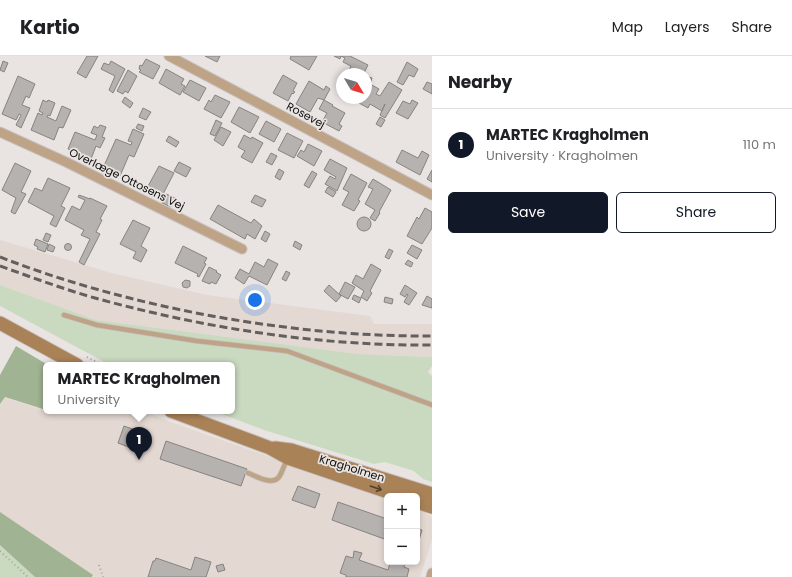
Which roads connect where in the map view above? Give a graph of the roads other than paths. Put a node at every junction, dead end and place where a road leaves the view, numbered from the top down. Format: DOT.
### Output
graph roads {
  1 [pos="169,56"];
  2 [pos="0,132"];
  3 [pos="432,195"];
  4 [pos="242,250"];
  5 [pos="64,315"];
  6 [pos="0,323"];
  7 [pos="72,362"];
  8 [pos="432,405"];
  9 [pos="179,414"];
  10 [pos="290,454"];
  11 [pos="248,473"];
  12 [pos="392,493"];
  13 [pos="432,494"];
  14 [pos="420,503"];
  15 [pos="432,507"];
  16 [pos="432,573"];
  17 [pos="431,577"];
  1 -- 3 [label="street, Rosevej"];
  2 -- 4 [label="street, Overlæge Ottosens Vej"];
  5 -- 8 [label="lane"];
  6 -- 7 [label="street"];
  9 -- 10 [label="street, Kragholmen"];
  10 -- 11 [label="lane"];
  10 -- 12 [label="street, Kragholmen, one-way"];
  10 -- 13 [label="street, Kragholmen"];
  14 -- 15 [label="street"];
  16 -- 17 [label="street"];
}
